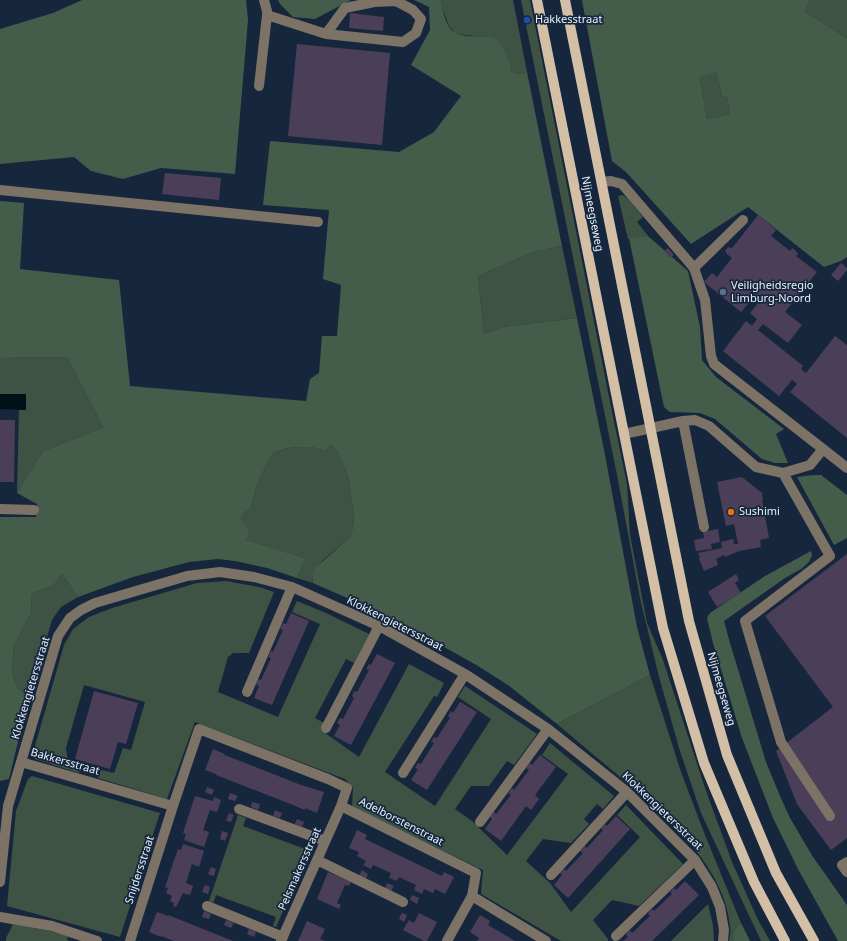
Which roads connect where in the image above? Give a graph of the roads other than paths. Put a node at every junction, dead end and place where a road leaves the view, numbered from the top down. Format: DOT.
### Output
graph roads {
  1 [pos="264,0"];
  2 [pos="537,0"];
  3 [pos="566,0"];
  4 [pos="267,15"];
  5 [pos="326,34"];
  6 [pos="259,86"];
  7 [pos="602,182"];
  8 [pos="0,190"];
  9 [pos="743,220"];
  10 [pos="318,222"];
  11 [pos="694,268"];
  12 [pos="683,421"];
  13 [pos="651,428"];
  14 [pos="624,434"];
  15 [pos="823,449"];
  16 [pos="847,468"];
  17 [pos="783,473"];
  18 [pos="0,510"];
  19 [pos="34,510"];
  20 [pos="704,527"];
  21 [pos="292,587"];
  22 [pos="379,626"];
  23 [pos="465,674"];
  24 [pos="247,692"];
  25 [pos="326,728"];
  26 [pos="548,729"];
  27 [pos="21,762"];
  28 [pos="403,773"];
  29 [pos="627,792"];
  30 [pos="4,805"];
  31 [pos="173,806"];
  32 [pos="341,806"];
  33 [pos="239,809"];
  34 [pos="830,816"];
  35 [pos="480,822"];
  36 [pos="325,841"];
  37 [pos="317,860"];
  38 [pos="695,860"];
  39 [pos="847,862"];
  40 [pos="847,872"];
  41 [pos="551,875"];
  42 [pos="0,882"];
  43 [pos="472,896"];
  44 [pos="403,902"];
  45 [pos="207,906"];
  46 [pos="0,917"];
  47 [pos="616,936"];
  48 [pos="282,939"];
  49 [pos="97,941"];
  50 [pos="130,941"];
  51 [pos="448,941"];
  52 [pos="546,941"];
  53 [pos="723,941"];
  54 [pos="785,941"];
  55 [pos="814,941"];
  1 -- 4 [label="street"];
  2 -- 14 [label="main road, Nijmeegseweg"];
  3 -- 7 [label="main road, Nijmeegseweg"];
  4 -- 5 [label="street"];
  4 -- 6 [label="street"];
  5 -- 5 [label="street"];
  7 -- 11 [label="street"];
  7 -- 13 [label="main road, Nijmeegseweg"];
  8 -- 10 [label="street"];
  9 -- 11 [label="street"];
  11 -- 15 [label="street"];
  12 -- 13 [label="street"];
  12 -- 17 [label="street"];
  12 -- 20 [label="street"];
  13 -- 14 [label="street"];
  13 -- 55 [label="main road, Nijmeegseweg"];
  14 -- 54 [label="main road, Nijmeegseweg"];
  15 -- 16 [label="street"];
  15 -- 17 [label="street"];
  17 -- 34 [label="street"];
  18 -- 19 [label="street"];
  21 -- 22 [label="street, Klokkengietersstraat"];
  21 -- 24 [label="street"];
  21 -- 27 [label="street, Klokkengietersstraat"];
  22 -- 23 [label="street, Klokkengietersstraat"];
  22 -- 25 [label="street"];
  23 -- 26 [label="street, Klokkengietersstraat"];
  23 -- 28 [label="street"];
  26 -- 29 [label="street, Klokkengietersstraat"];
  26 -- 35 [label="street"];
  27 -- 30 [label="street, Bakkersstraat"];
  27 -- 31 [label="street, Bakkersstraat"];
  29 -- 38 [label="street, Klokkengietersstraat"];
  29 -- 41 [label="street"];
  30 -- 42 [label="street, Bakkersstraat"];
  31 -- 32 [label="street, Adelborstenstraat"];
  31 -- 50 [label="street, Snijdersstraat"];
  32 -- 36 [label="street, Pelsmakersstraat"];
  32 -- 43 [label="street, Adelborstenstraat"];
  33 -- 36 [label="street"];
  36 -- 37 [label="street, Pelsmakersstraat"];
  37 -- 44 [label="street"];
  37 -- 48 [label="street, Pelsmakersstraat"];
  38 -- 47 [label="street"];
  38 -- 53 [label="street, Klokkengietersstraat"];
  39 -- 40 [label="street"];
  43 -- 51 [label="street"];
  43 -- 52 [label="street"];
  45 -- 48 [label="street"];
  46 -- 49 [label="street"];
}
